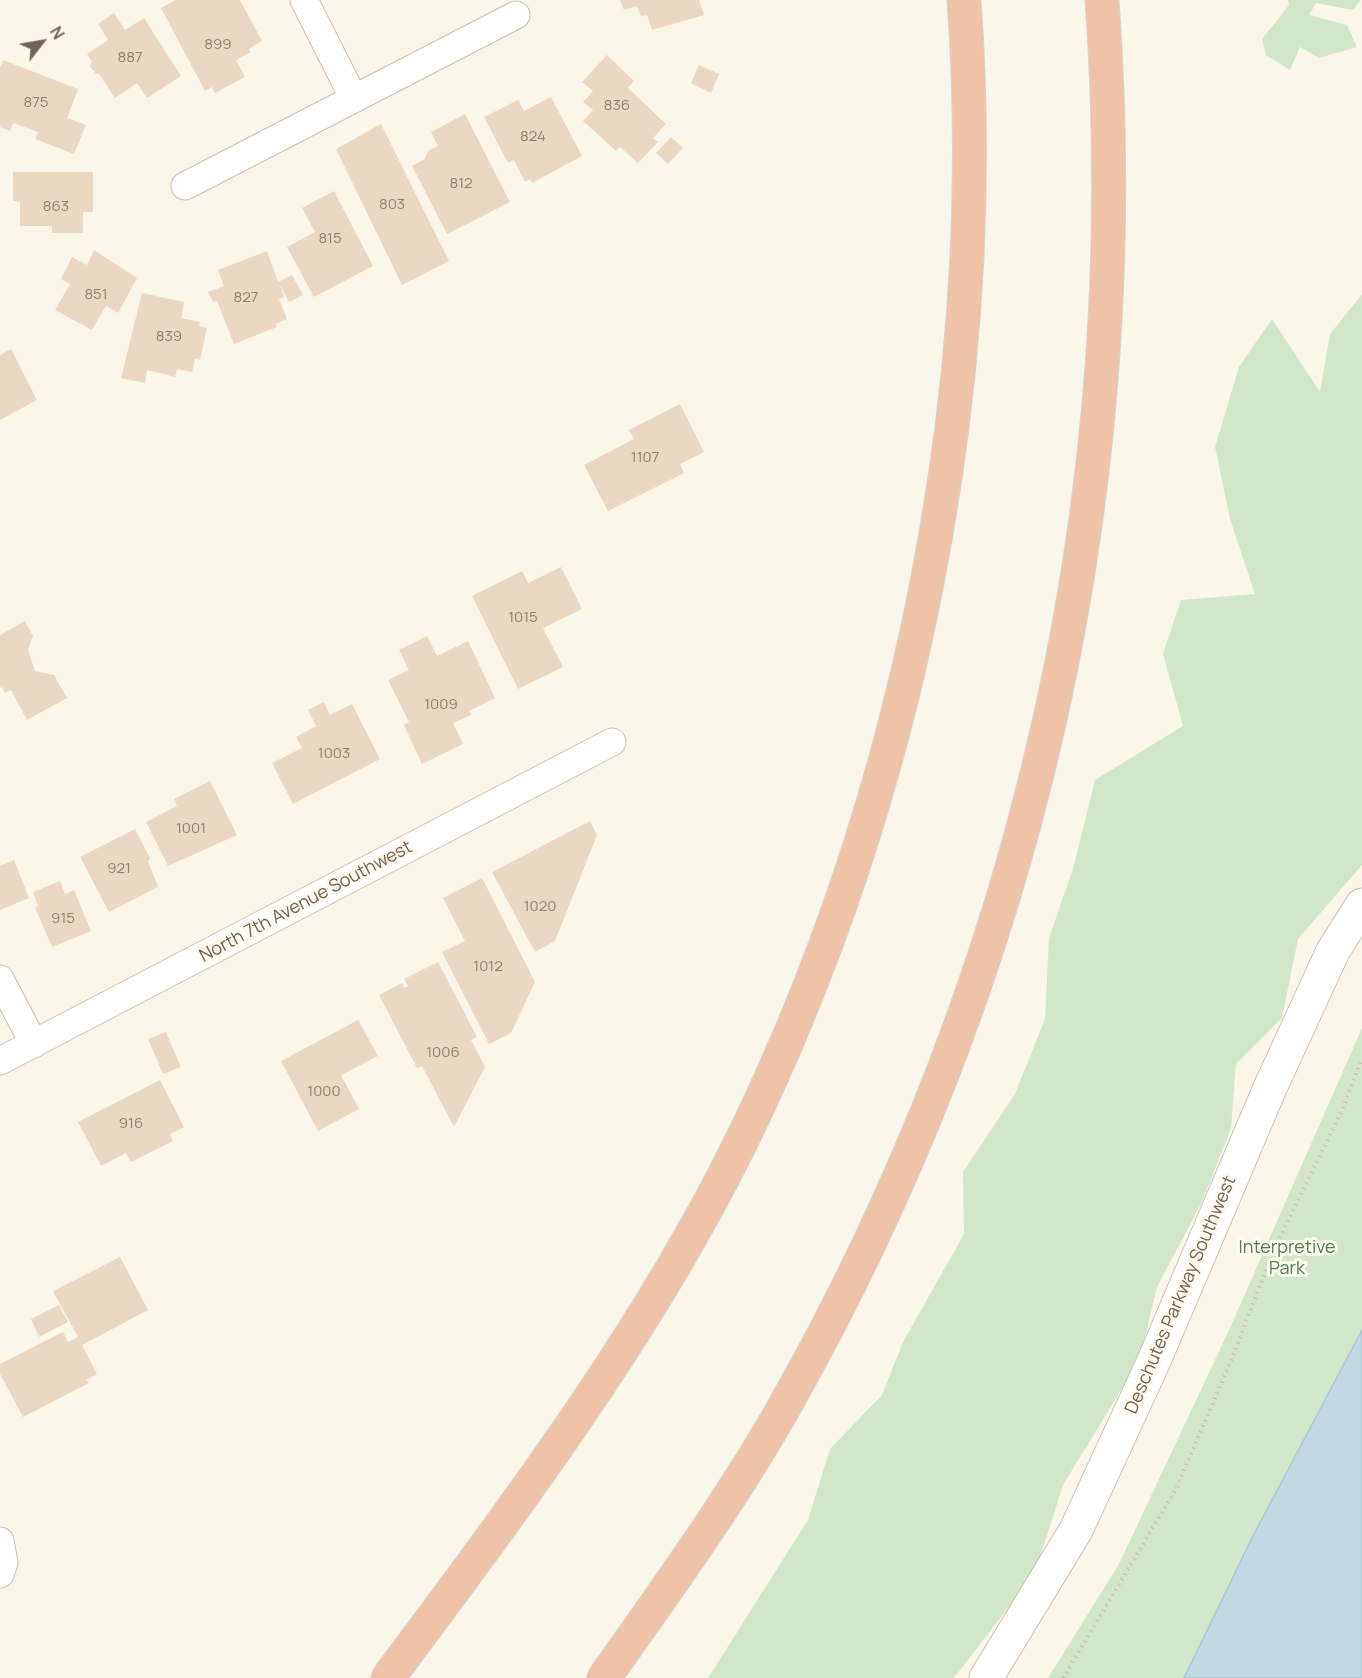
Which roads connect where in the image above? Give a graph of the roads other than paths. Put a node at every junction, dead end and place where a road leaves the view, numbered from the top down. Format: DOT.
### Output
graph roads {
  1 [pos="304,0"];
  2 [pos="964,0"];
  3 [pos="1102,0"];
  4 [pos="516,15"];
  5 [pos="353,98"];
  6 [pos="185,186"];
  7 [pos="612,742"];
  8 [pos="1362,905"];
  9 [pos="0,979"];
  10 [pos="34,1044"];
  11 [pos="0,1061"];
  12 [pos="0,1541"];
  13 [pos="0,1574"];
  14 [pos="388,1678"];
  15 [pos="604,1678"];
  16 [pos="986,1678"];
  1 -- 5 [label="street"];
  2 -- 14 [label="highway"];
  3 -- 15 [label="highway"];
  4 -- 5 [label="street"];
  5 -- 6 [label="street"];
  7 -- 10 [label="street, North 7th Avenue Southwest"];
  8 -- 16 [label="street, Deschutes Parkway Southwest"];
  9 -- 10 [label="street"];
  10 -- 11 [label="street, North 7th Avenue Southwest"];
  12 -- 13 [label="street"];
}
